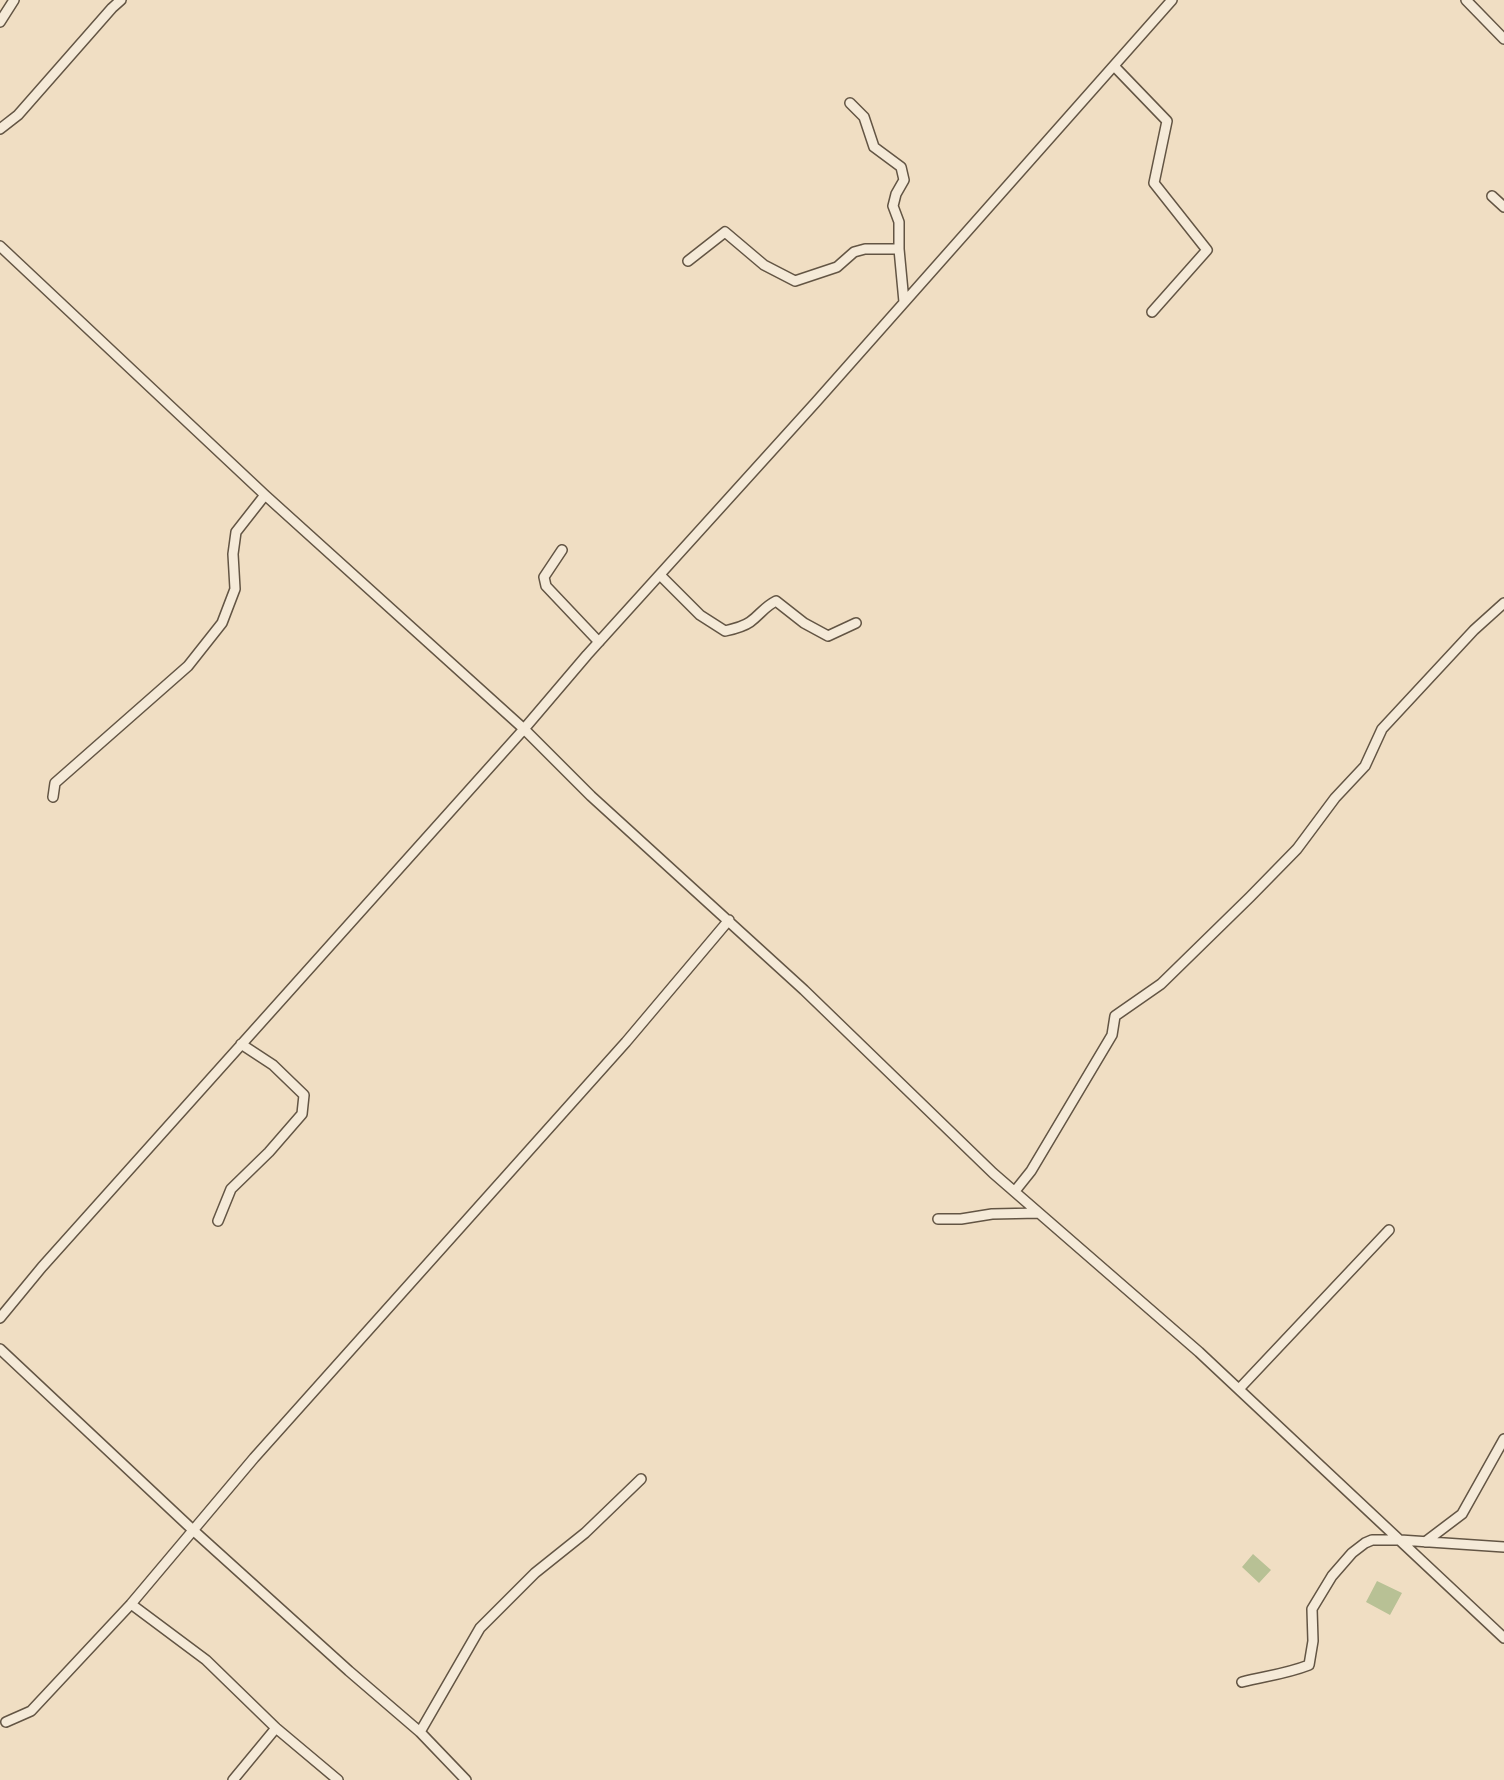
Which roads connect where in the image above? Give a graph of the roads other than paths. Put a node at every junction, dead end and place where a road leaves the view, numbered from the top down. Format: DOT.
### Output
graph roads {
  1 [pos="14,0"];
  2 [pos="121,0"];
  3 [pos="1172,0"];
  4 [pos="1466,0"];
  5 [pos="0,22"];
  6 [pos="1504,39"];
  7 [pos="1114,66"];
  8 [pos="850,103"];
  9 [pos="0,129"];
  10 [pos="1492,196"];
  11 [pos="1504,207"];
  12 [pos="899,249"];
  13 [pos="1,250"];
  14 [pos="688,261"];
  15 [pos="904,302"];
  16 [pos="1152,312"];
  17 [pos="265,495"];
  18 [pos="562,550"];
  19 [pos="660,575"];
  20 [pos="1504,603"];
  21 [pos="856,623"];
  22 [pos="599,642"];
  23 [pos="524,729"];
  24 [pos="53,797"];
  25 [pos="729,920"];
  26 [pos="241,1044"];
  27 [pos="1015,1191"];
  28 [pos="1039,1213"];
  29 [pos="938,1219"];
  30 [pos="218,1221"];
  31 [pos="1389,1230"];
  32 [pos="0,1318"];
  33 [pos="0,1349"];
  34 [pos="1239,1389"];
  35 [pos="1504,1439"];
  36 [pos="641,1479"];
  37 [pos="194,1531"];
  38 [pos="1400,1540"];
  39 [pos="1425,1542"];
  40 [pos="1504,1547"];
  41 [pos="131,1604"];
  42 [pos="1504,1638"];
  43 [pos="1242,1682"];
  44 [pos="6,1722"];
  45 [pos="276,1728"];
  46 [pos="420,1732"];
  47 [pos="459,1778"];
  48 [pos="233,1780"];
  49 [pos="338,1780"];
  1 -- 5 [label="street"];
  2 -- 9 [label="street"];
  3 -- 7 [label="street"];
  4 -- 6 [label="street"];
  7 -- 15 [label="street"];
  7 -- 16 [label="street"];
  8 -- 12 [label="street"];
  10 -- 11 [label="street"];
  12 -- 14 [label="street"];
  12 -- 15 [label="street"];
  13 -- 17 [label="street"];
  15 -- 19 [label="street"];
  17 -- 23 [label="street"];
  17 -- 24 [label="street"];
  18 -- 22 [label="street"];
  19 -- 21 [label="street"];
  19 -- 22 [label="street"];
  20 -- 27 [label="street"];
  22 -- 23 [label="street"];
  23 -- 25 [label="street"];
  23 -- 26 [label="street"];
  25 -- 27 [label="street"];
  25 -- 37 [label="street"];
  26 -- 30 [label="street"];
  26 -- 32 [label="street"];
  27 -- 28 [label="street"];
  28 -- 29 [label="street"];
  28 -- 34 [label="street"];
  31 -- 34 [label="street"];
  33 -- 37 [label="street"];
  34 -- 38 [label="street"];
  35 -- 39 [label="street"];
  36 -- 46 [label="street"];
  37 -- 41 [label="street"];
  37 -- 46 [label="street"];
  38 -- 39 [label="street"];
  38 -- 42 [label="street"];
  38 -- 43 [label="street"];
  39 -- 40 [label="street"];
  41 -- 44 [label="street"];
  41 -- 45 [label="street"];
  45 -- 48 [label="street"];
  45 -- 49 [label="street"];
  46 -- 47 [label="street"];
}
